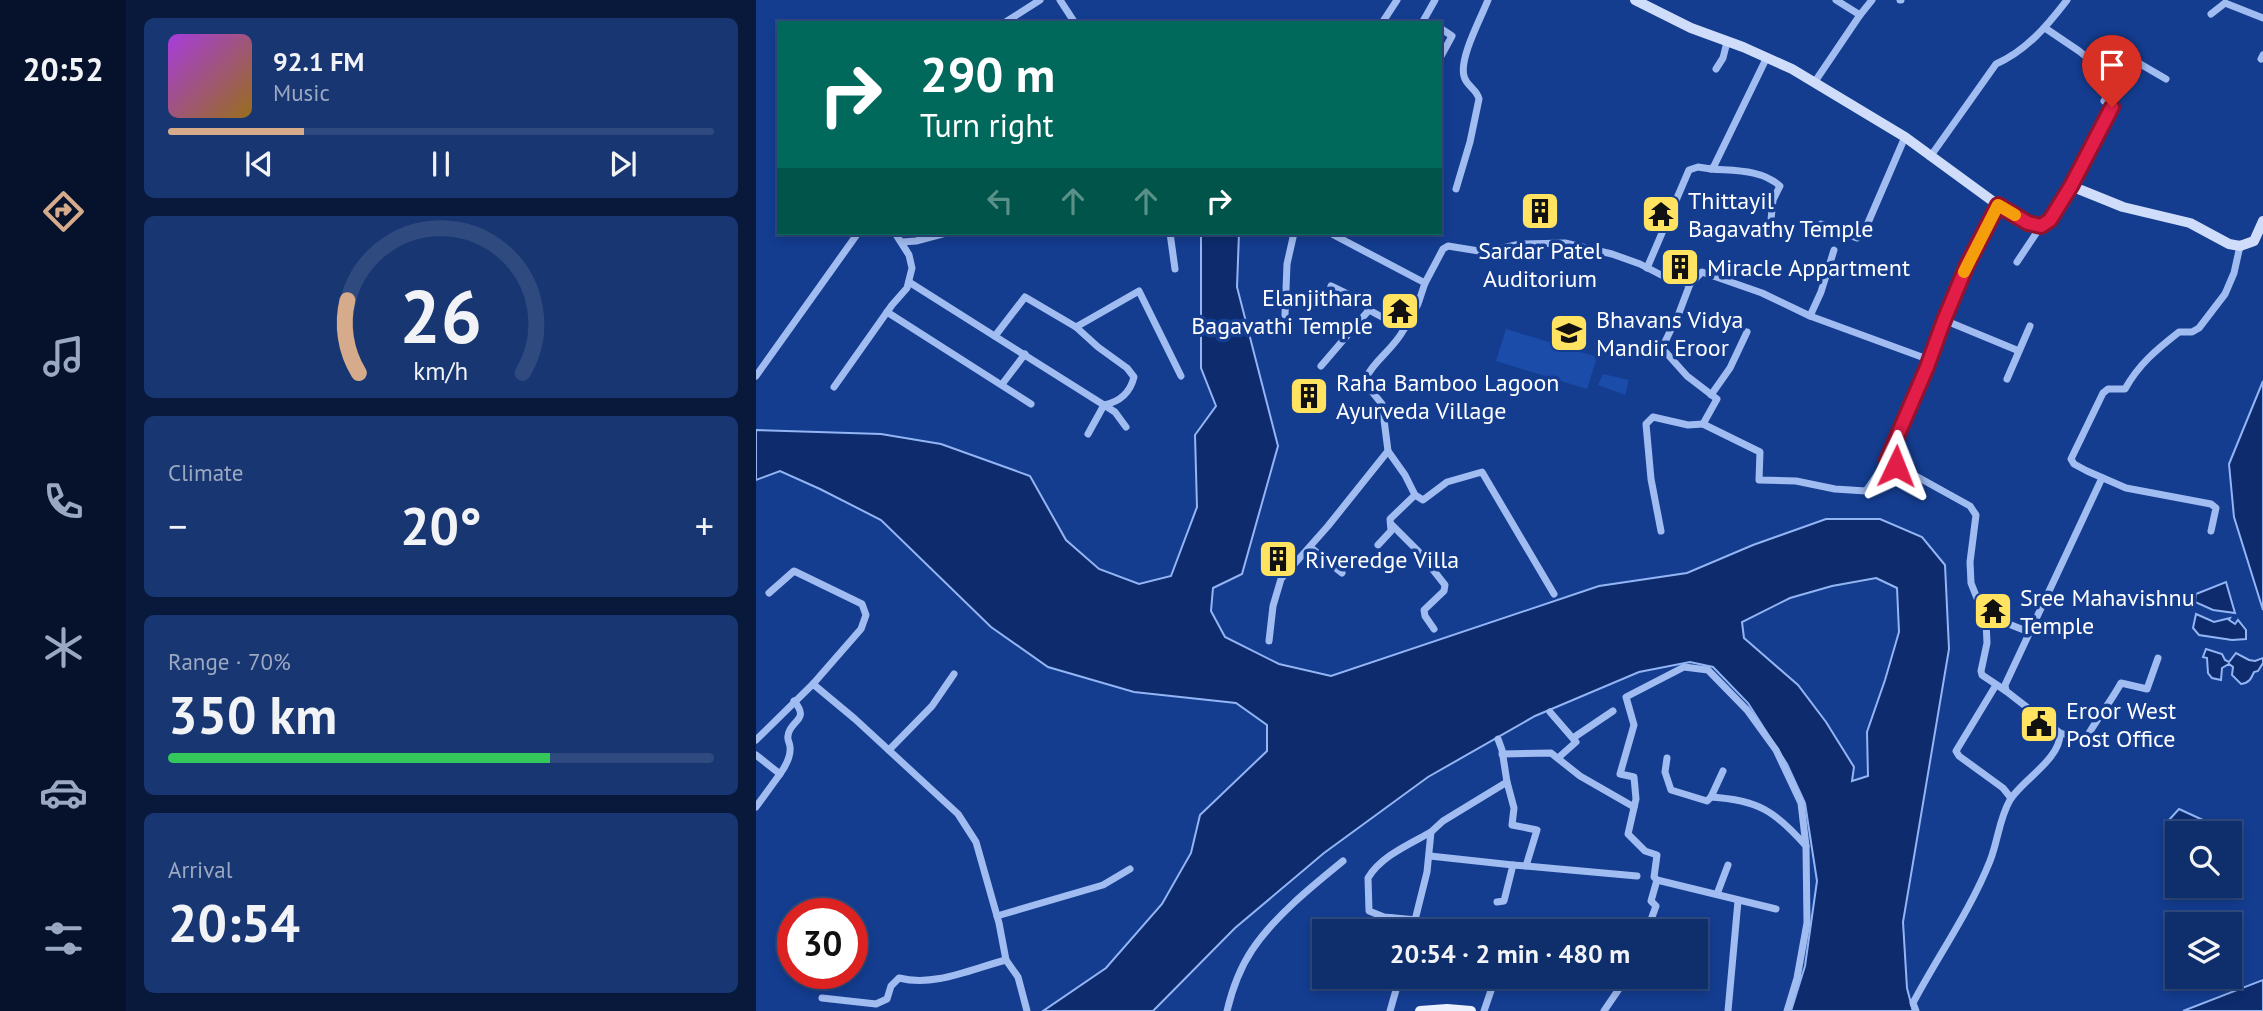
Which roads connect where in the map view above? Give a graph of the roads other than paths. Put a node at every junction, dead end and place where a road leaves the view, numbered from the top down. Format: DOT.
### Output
graph roads {
  1 [pos="1040,0"];
  2 [pos="1060,0"];
  3 [pos="1397,0"];
  4 [pos="1435,0"];
  5 [pos="1488,0"];
  6 [pos="1635,0"];
  7 [pos="1836,0"];
  8 [pos="1872,0"];
  9 [pos="2067,0"];
  10 [pos="2211,14"];
  11 [pos="1860,15"];
  12 [pos="2263,16"];
  13 [pos="1427,20"];
  14 [pos="1007,21"];
  15 [pos="1074,21"];
  16 [pos="1383,21"];
  17 [pos="2045,28"];
  18 [pos="1442,29"];
  19 [pos="1727,42"];
  20 [pos="1442,54"];
  21 [pos="1767,57"];
  22 [pos="1716,68"];
  23 [pos="2166,79"];
  24 [pos="2116,81"];
  25 [pos="1814,83"];
  26 [pos="1905,137"];
  27 [pos="1930,156"];
  28 [pos="1711,169"];
  29 [pos="2071,186"];
  30 [pos="1456,189"];
  31 [pos="1998,205"];
  32 [pos="2263,221"];
  33 [pos="1821,224"];
  34 [pos="2041,226"];
  35 [pos="1770,229"];
  36 [pos="857,235"];
  37 [pos="897,235"];
  38 [pos="938,235"];
  39 [pos="1170,235"];
  40 [pos="1294,235"];
  41 [pos="1334,235"];
  42 [pos="902,242"];
  43 [pos="2240,246"];
  44 [pos="1834,250"];
  45 [pos="2018,262"];
  46 [pos="1647,268"];
  47 [pos="1175,269"];
  48 [pos="909,282"];
  49 [pos="1425,283"];
  50 [pos="1690,284"];
  51 [pos="1331,286"];
  52 [pos="1368,310"];
  53 [pos="887,312"];
  54 [pos="1284,315"];
  55 [pos="1810,316"];
  56 [pos="1944,320"];
  57 [pos="2030,326"];
  58 [pos="1076,327"];
  59 [pos="1404,330"];
  60 [pos="1747,332"];
  61 [pos="995,336"];
  62 [pos="2019,351"];
  63 [pos="1025,354"];
  64 [pos="1930,360"];
  65 [pos="1321,366"];
  66 [pos="756,376"];
  67 [pos="1181,376"];
  68 [pos="2007,379"];
  69 [pos="1003,383"];
  70 [pos="835,387"];
  71 [pos="1711,395"];
  72 [pos="1031,404"];
  73 [pos="1104,405"];
  74 [pos="1703,424"];
  75 [pos="1126,427"];
  76 [pos="1088,434"];
  77 [pos="1388,451"];
  78 [pos="1887,460"];
  79 [pos="2102,478"];
  80 [pos="1415,495"];
  81 [pos="1392,525"];
  82 [pos="1661,531"];
  83 [pos="2211,531"];
  84 [pos="1378,545"];
  85 [pos="1310,547"];
  86 [pos="1342,573"];
  87 [pos="769,593"];
  88 [pos="1554,594"];
  89 [pos="1986,621"];
  90 [pos="1434,629"];
  91 [pos="2029,632"];
  92 [pos="1269,641"];
  93 [pos="2158,658"];
  94 [pos="954,674"];
  95 [pos="813,684"];
  96 [pos="1996,685"];
  97 [pos="2006,691"];
  98 [pos="794,701"];
  99 [pos="1612,711"];
  100 [pos="1550,712"];
  101 [pos="2060,733"];
  102 [pos="1573,738"];
  103 [pos="1498,739"];
  104 [pos="756,740"];
  105 [pos="888,750"];
  106 [pos="1502,754"];
  107 [pos="756,755"];
  108 [pos="1558,758"];
  109 [pos="1667,758"];
  110 [pos="1723,771"];
  111 [pos="780,774"];
  112 [pos="1507,782"];
  113 [pos="1711,797"];
  114 [pos="2011,799"];
  115 [pos="756,807"];
  116 [pos="1634,807"];
  117 [pos="1431,832"];
  118 [pos="1806,846"];
  119 [pos="1430,856"];
  120 [pos="1343,861"];
  121 [pos="1513,865"];
  122 [pos="1728,865"];
  123 [pos="1526,866"];
  124 [pos="1130,869"];
  125 [pos="1637,876"];
  126 [pos="1657,880"];
  127 [pos="1717,894"];
  128 [pos="1738,901"];
  129 [pos="1497,902"];
  130 [pos="1776,909"];
  131 [pos="997,916"];
  132 [pos="1392,918"];
  133 [pos="1404,919"];
  134 [pos="1415,919"];
  135 [pos="1651,919"];
  136 [pos="1006,960"];
  137 [pos="1396,989"];
  138 [pos="1492,989"];
  139 [pos="1619,989"];
  140 [pos="822,998"];
  141 [pos="1027,1011"];
  142 [pos="1227,1011"];
  143 [pos="1390,1011"];
  144 [pos="1420,1011"];
  145 [pos="1471,1011"];
  146 [pos="1484,1011"];
  147 [pos="1604,1011"];
  148 [pos="1728,1011"];
  149 [pos="1787,1011"];
  150 [pos="1916,1011"];
  1 -- 14 [label="street"];
  2 -- 15 [label="street"];
  3 -- 16 [label="street"];
  4 -- 13 [label="street"];
  5 -- 30 [label="street"];
  6 -- 19 [label="street"];
  7 -- 11 [label="street"];
  8 -- 11 [label="street"];
  9 -- 17 [label="street"];
  10 -- 12 [label="street"];
  11 -- 25 [label="street"];
  17 -- 24 [label="street"];
  17 -- 27 [label="street"];
  18 -- 20 [label="street"];
  19 -- 21 [label="street"];
  19 -- 22 [label="street"];
  21 -- 25 [label="street"];
  21 -- 28 [label="street"];
  23 -- 24 [label="street"];
  24 -- 29 [label="street"];
  25 -- 26 [label="street"];
  26 -- 27 [label="street"];
  26 -- 33 [label="street"];
  27 -- 31 [label="street"];
  28 -- 35 [label="street"];
  28 -- 46 [label="street"];
  29 -- 34 [label="street"];
  29 -- 43 [label="street"];
  31 -- 34 [label="street"];
  31 -- 56 [label="street"];
  32 -- 43 [label="street"];
  34 -- 45 [label="street"];
  36 -- 66 [label="street"];
  37 -- 42 [label="street"];
  38 -- 42 [label="street"];
  39 -- 47 [label="street"];
  40 -- 54 [label="street"];
  41 -- 49 [label="street"];
  42 -- 48 [label="street"];
  43 -- 79 [label="street"];
  44 -- 55 [label="street"];
  46 -- 49 [label="street"];
  46 -- 50 [label="street"];
  48 -- 53 [label="street"];
  48 -- 61 [label="street"];
  49 -- 59 [label="street"];
  50 -- 55 [label="street"];
  50 -- 71 [label="street"];
  51 -- 52 [label="street"];
  52 -- 59 [label="street"];
  52 -- 65 [label="street"];
  53 -- 69 [label="street"];
  53 -- 70 [label="street"];
  55 -- 64 [label="street"];
  56 -- 62 [label="street"];
  56 -- 64 [label="street"];
  57 -- 62 [label="street"];
  58 -- 61 [label="street"];
  58 -- 67 [label="street"];
  58 -- 73 [label="street"];
  59 -- 77 [label="street"];
  60 -- 71 [label="street"];
  61 -- 63 [label="street"];
  62 -- 68 [label="street"];
  63 -- 69 [label="street"];
  63 -- 73 [label="street"];
  64 -- 78 [label="street"];
  69 -- 72 [label="street"];
  71 -- 74 [label="street"];
  73 -- 75 [label="street"];
  73 -- 76 [label="street"];
  74 -- 78 [label="street"];
  74 -- 82 [label="street"];
  77 -- 80 [label="street"];
  77 -- 85 [label="street"];
  78 -- 89 [label="street"];
  79 -- 83 [label="street"];
  79 -- 91 [label="street"];
  80 -- 81 [label="street"];
  80 -- 88 [label="street"];
  81 -- 84 [label="street"];
  81 -- 90 [label="street"];
  85 -- 86 [label="street"];
  85 -- 92 [label="street"];
  87 -- 95 [label="street"];
  89 -- 91 [label="street"];
  89 -- 96 [label="street"];
  91 -- 97 [label="street"];
  93 -- 101 [label="street"];
  94 -- 105 [label="street"];
  95 -- 98 [label="street"];
  95 -- 105 [label="street"];
  96 -- 97 [label="street"];
  96 -- 114 [label="street"];
  97 -- 101 [label="street"];
  98 -- 104 [label="street"];
  98 -- 111 [label="street"];
  99 -- 102 [label="street"];
  100 -- 102 [label="street"];
  101 -- 114 [label="street"];
  102 -- 108 [label="street"];
  103 -- 106 [label="street"];
  105 -- 131 [label="street"];
  106 -- 108 [label="street"];
  106 -- 112 [label="street"];
  107 -- 111 [label="street"];
  108 -- 116 [label="street"];
  109 -- 113 [label="street"];
  110 -- 113 [label="street"];
  111 -- 115 [label="street"];
  112 -- 117 [label="street"];
  112 -- 123 [label="street"];
  113 -- 118 [label="street"];
  114 -- 150 [label="street"];
  116 -- 118 [label="street"];
  116 -- 126 [label="street"];
  117 -- 119 [label="street"];
  117 -- 132 [label="street"];
  118 -- 149 [label="street"];
  119 -- 121 [label="street"];
  119 -- 134 [label="street"];
  120 -- 142 [label="street"];
  121 -- 123 [label="street"];
  121 -- 129 [label="street"];
  122 -- 127 [label="street"];
  123 -- 125 [label="street"];
  124 -- 131 [label="street"];
  126 -- 127 [label="street"];
  126 -- 135 [label="street"];
  127 -- 128 [label="street"];
  128 -- 130 [label="street"];
  128 -- 148 [label="street"];
  131 -- 136 [label="street"];
  132 -- 133 [label="street"];
  136 -- 140 [label="street"];
  136 -- 141 [label="street"];
  137 -- 143 [label="street"];
  138 -- 146 [label="street"];
  139 -- 147 [label="street"];
  144 -- 145 [label="main road"];
}
